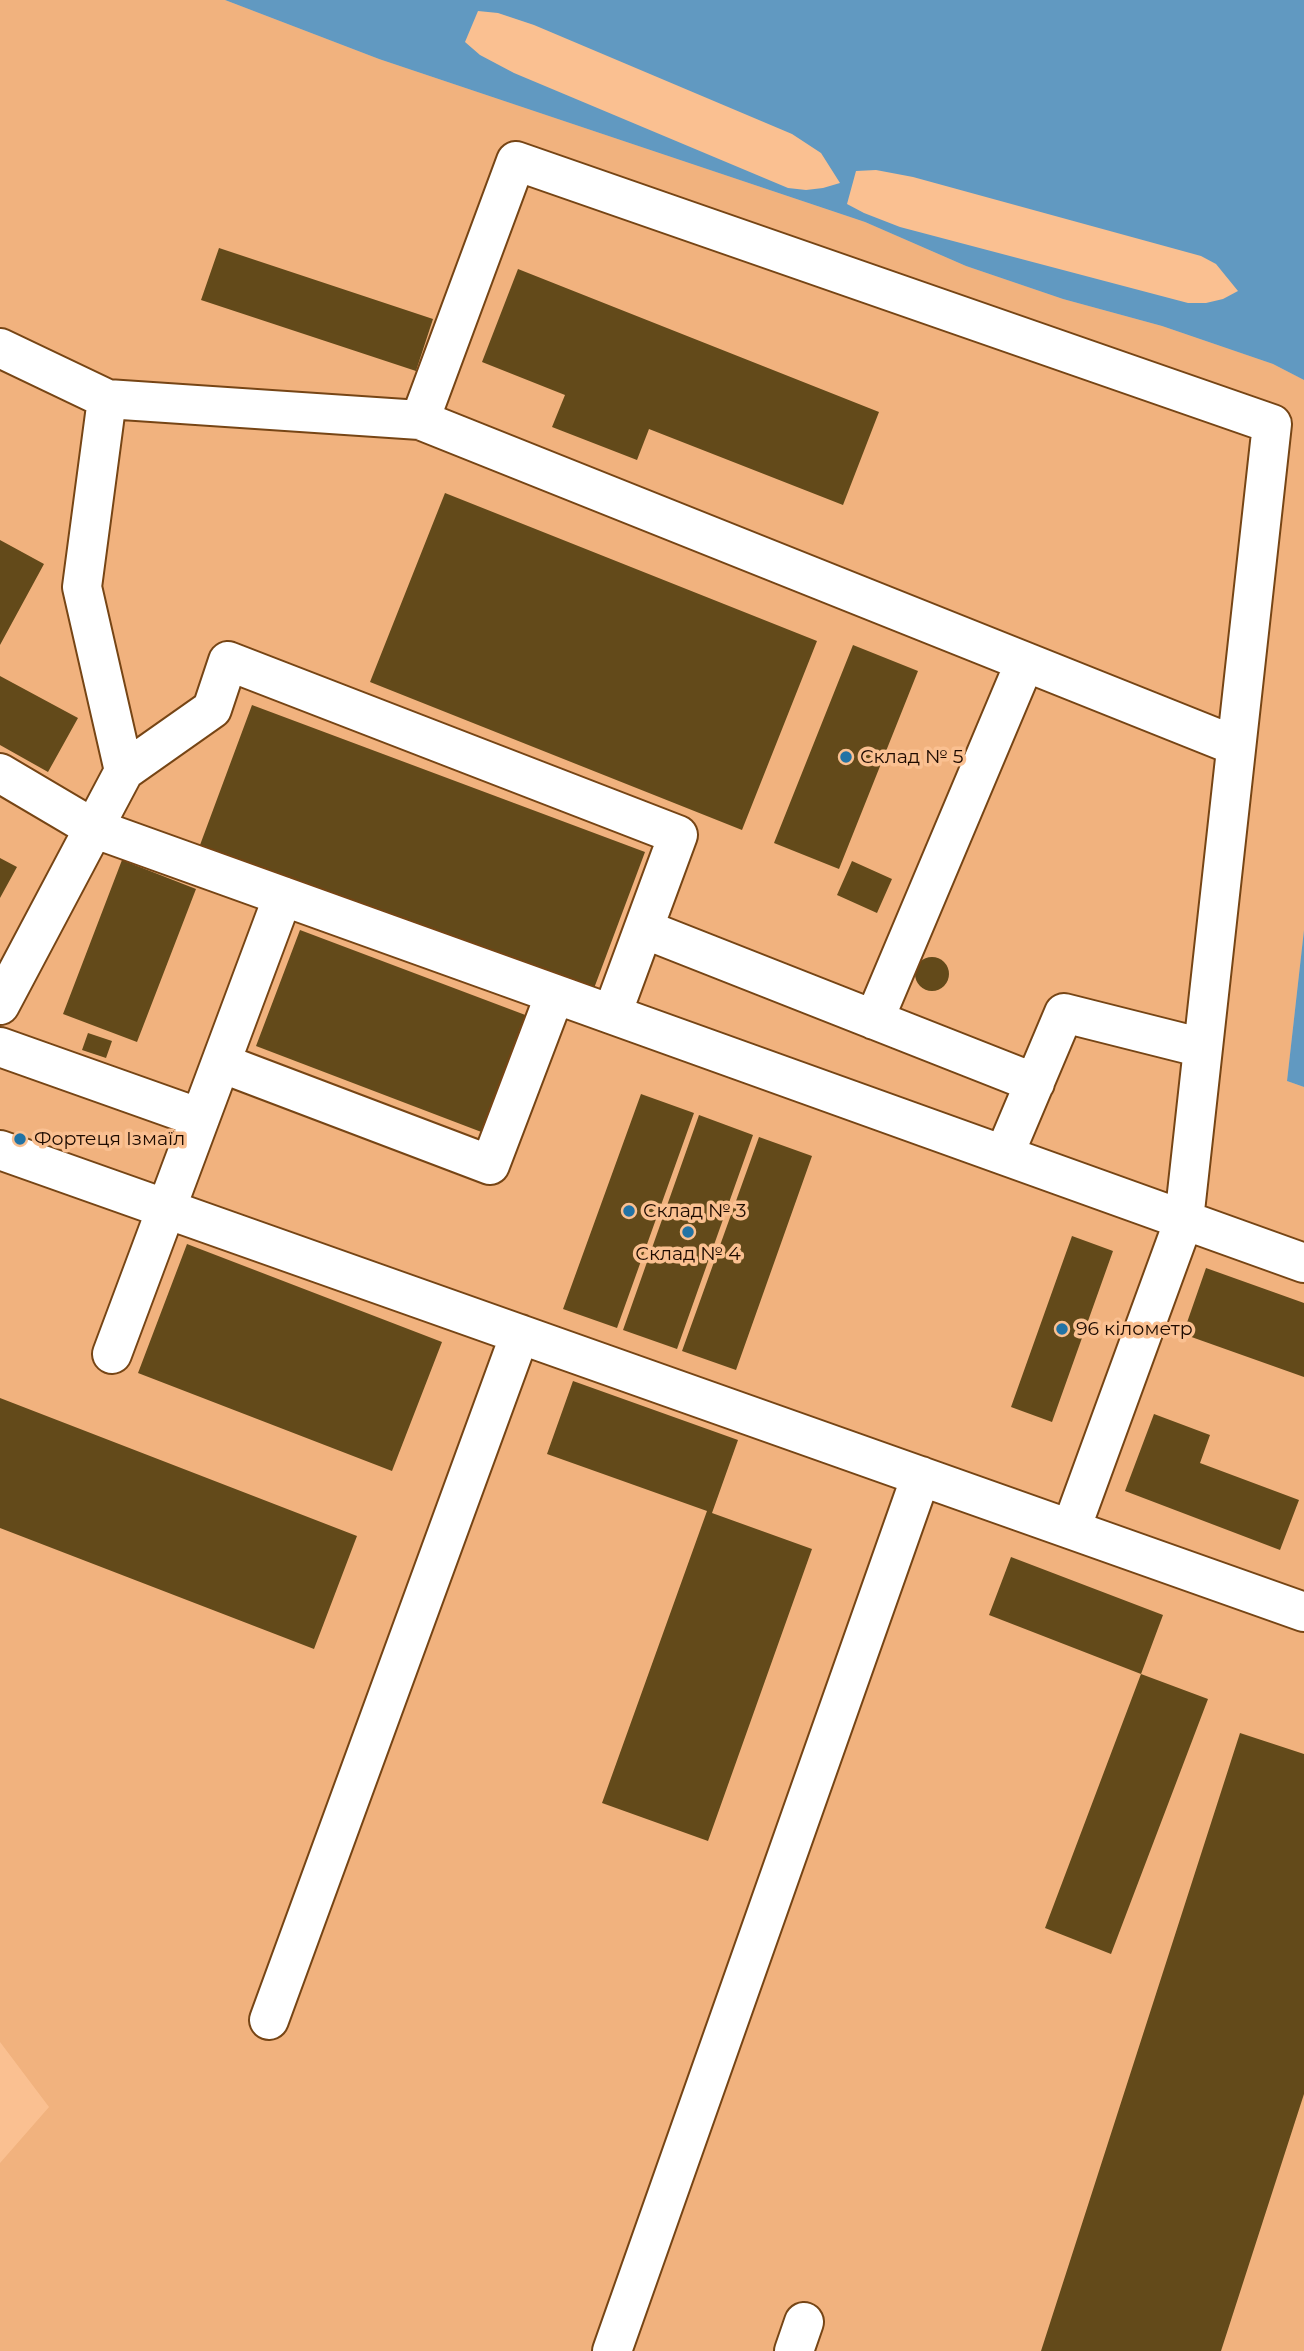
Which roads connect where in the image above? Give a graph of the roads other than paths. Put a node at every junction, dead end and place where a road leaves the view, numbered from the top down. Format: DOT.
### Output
graph roads {
  1 [pos="0,348"];
  2 [pos="107,399"];
  3 [pos="420,420"];
  4 [pos="1025,662"];
  5 [pos="1236,746"];
  6 [pos="124,771"];
  7 [pos="0,773"];
  8 [pos="93,828"];
  9 [pos="283,896"];
  10 [pos="643,929"];
  11 [pos="555,994"];
  12 [pos="0,1004"];
  13 [pos="612,1014"];
  14 [pos="874,1020"];
  15 [pos="0,1047"];
  16 [pos="1203,1048"];
  17 [pos="221,1063"];
  18 [pos="1035,1083"];
  19 [pos="200,1118"];
  20 [pos="0,1150"];
  21 [pos="1004,1155"];
  22 [pos="166,1209"];
  23 [pos="1184,1220"];
  24 [pos="1304,1263"];
  25 [pos="520,1334"];
  26 [pos="112,1354"];
  27 [pos="921,1476"];
  28 [pos="1071,1529"];
  29 [pos="1304,1612"];
  30 [pos="269,2020"];
  31 [pos="612,2351"];
  1 -- 2 [label="street"];
  2 -- 3 [label="street"];
  2 -- 6 [label="street"];
  3 -- 4 [label="street"];
  3 -- 5 [label="street"];
  4 -- 5 [label="street"];
  4 -- 14 [label="street"];
  5 -- 16 [label="street"];
  6 -- 8 [label="street"];
  6 -- 10 [label="street"];
  7 -- 8 [label="street"];
  8 -- 9 [label="street"];
  8 -- 12 [label="street"];
  9 -- 11 [label="street"];
  9 -- 17 [label="street"];
  10 -- 13 [label="street"];
  10 -- 14 [label="street"];
  11 -- 13 [label="street"];
  11 -- 17 [label="street"];
  13 -- 21 [label="street"];
  14 -- 18 [label="street"];
  15 -- 19 [label="street"];
  16 -- 18 [label="street"];
  16 -- 23 [label="street"];
  17 -- 19 [label="street"];
  18 -- 21 [label="street"];
  19 -- 22 [label="street"];
  20 -- 22 [label="street"];
  21 -- 23 [label="street"];
  22 -- 25 [label="street"];
  22 -- 26 [label="street"];
  23 -- 24 [label="street"];
  23 -- 28 [label="street"];
  25 -- 27 [label="street"];
  25 -- 30 [label="street"];
  27 -- 28 [label="street"];
  27 -- 31 [label="street"];
  28 -- 29 [label="street"];
}
